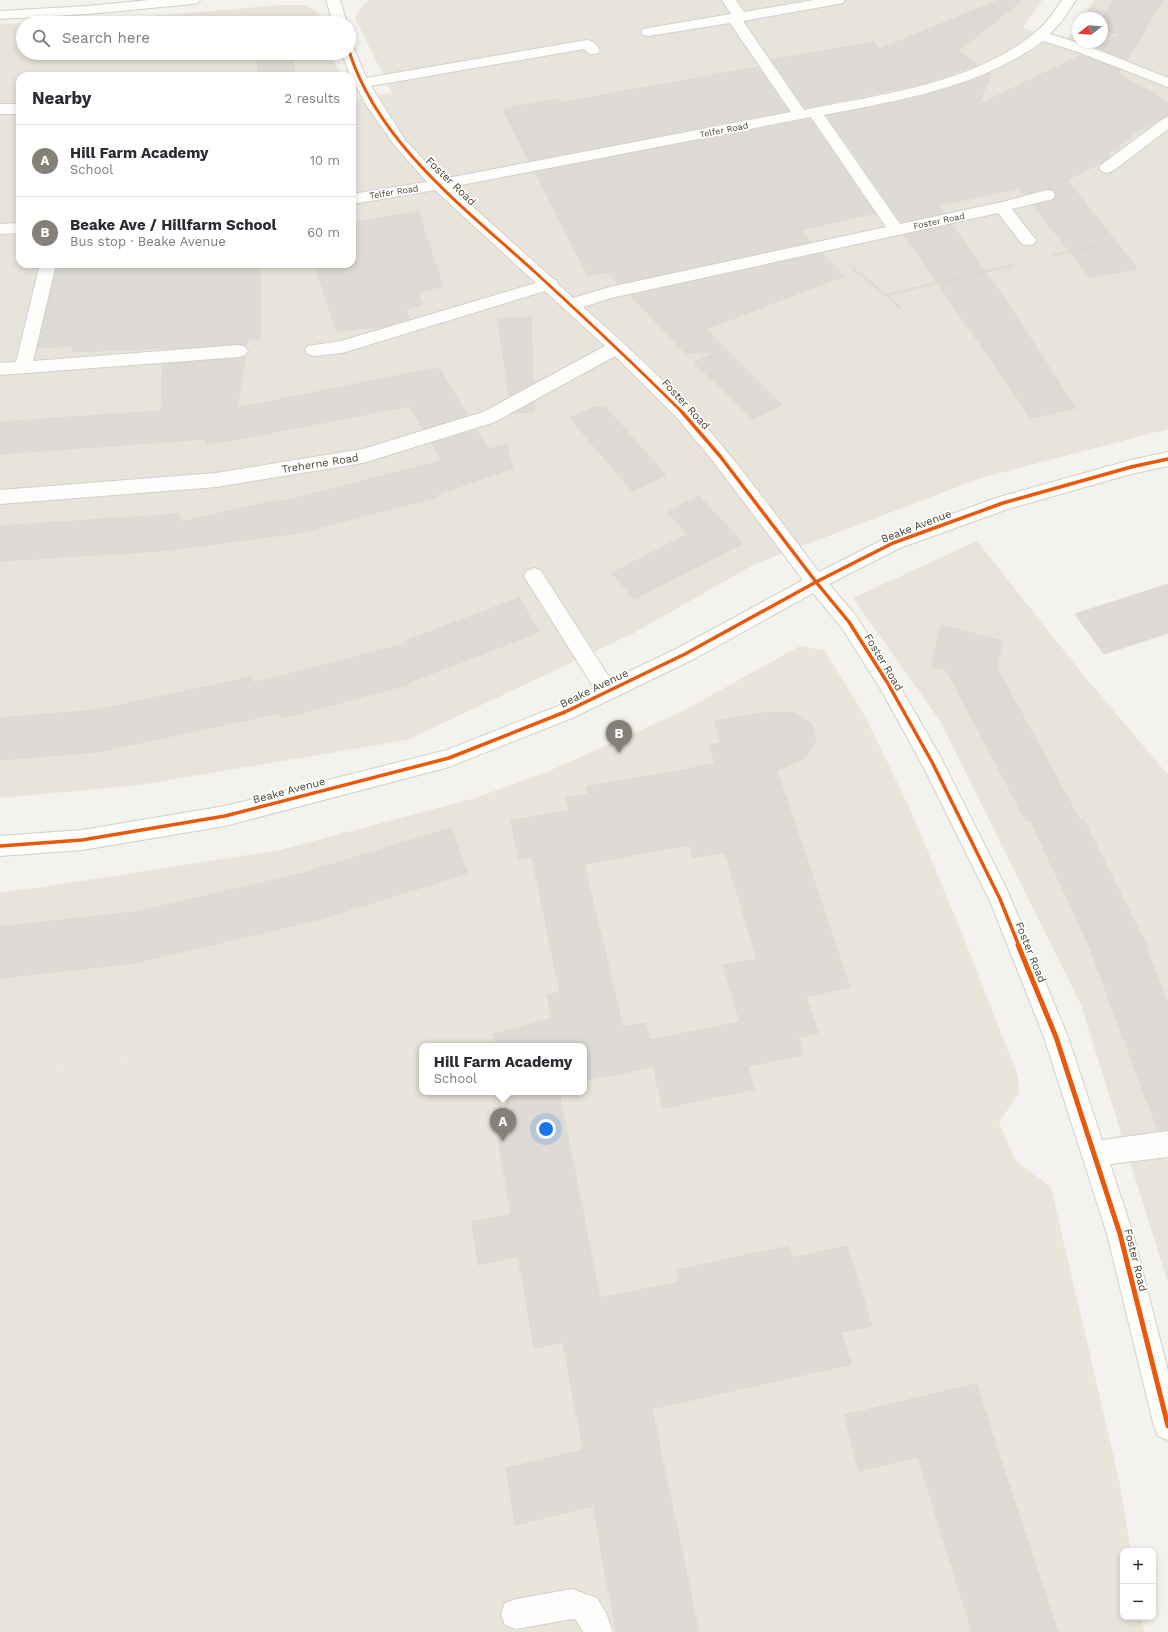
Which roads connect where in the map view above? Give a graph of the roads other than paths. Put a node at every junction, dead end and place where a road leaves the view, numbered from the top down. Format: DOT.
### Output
graph roads {
  1 [pos="193,0"];
  2 [pos="333,0"];
  3 [pos="729,0"];
  4 [pos="838,0"];
  5 [pos="1069,0"];
  6 [pos="90,5"];
  7 [pos="0,15"];
  8 [pos="338,16"];
  9 [pos="737,17"];
  10 [pos="648,32"];
  11 [pos="1040,35"];
  12 [pos="593,50"];
  13 [pos="351,60"];
  14 [pos="353,72"];
  15 [pos="356,77"];
  16 [pos="356,80"];
  17 [pos="1168,83"];
  18 [pos="0,109"];
  19 [pos="16,109"];
  20 [pos="808,114"];
  21 [pos="1168,122"];
  22 [pos="1107,168"];
  23 [pos="439,185"];
  24 [pos="1046,195"];
  25 [pos="356,198"];
  26 [pos="1002,207"];
  27 [pos="16,228"];
  28 [pos="0,229"];
  29 [pos="896,230"];
  30 [pos="1028,240"];
  31 [pos="47,268"];
  32 [pos="550,284"];
  33 [pos="572,304"];
  34 [pos="617,346"];
  35 [pos="314,350"];
  36 [pos="239,351"];
  37 [pos="23,368"];
  38 [pos="0,369"];
  39 [pos="1168,459"];
  40 [pos="0,497"];
  41 [pos="534,576"];
  42 [pos="816,582"];
  43 [pos="606,692"];
  44 [pos="0,846"];
  45 [pos="1168,1144"];
  46 [pos="1094,1154"];
  47 [pos="1168,1426"];
  48 [pos="516,1614"];
  49 [pos="598,1632"];
  1 -- 6 [label="street"];
  2 -- 8 [label="street"];
  3 -- 9 [label="street"];
  4 -- 9 [label="street"];
  5 -- 11 [label="street, Telfer Road"];
  6 -- 7 [label="street"];
  9 -- 10 [label="street"];
  9 -- 20 [label="street"];
  11 -- 17 [label="street"];
  11 -- 20 [label="street, Telfer Road"];
  12 -- 15 [label="street"];
  13 -- 14 [label="street, Foster Road"];
  16 -- 23 [label="street, Foster Road"];
  18 -- 19 [label="street"];
  20 -- 23 [label="street, Telfer Road"];
  20 -- 29 [label="street"];
  21 -- 22 [label="street"];
  23 -- 25 [label="street, Telfer Road"];
  23 -- 32 [label="street, Foster Road"];
  24 -- 26 [label="street, Foster Road"];
  26 -- 29 [label="street, Foster Road"];
  26 -- 30 [label="street"];
  27 -- 28 [label="street"];
  29 -- 33 [label="street, Foster Road"];
  31 -- 37 [label="street"];
  32 -- 33 [label="street, Foster Road"];
  32 -- 35 [label="street"];
  33 -- 34 [label="street, Foster Road"];
  34 -- 40 [label="street, Treherne Road"];
  34 -- 42 [label="street, Foster Road"];
  36 -- 37 [label="street"];
  37 -- 38 [label="street"];
  39 -- 42 [label="street, Beake Avenue"];
  41 -- 43 [label="street"];
  42 -- 43 [label="street, Beake Avenue"];
  42 -- 46 [label="street, Foster Road"];
  43 -- 44 [label="street, Beake Avenue"];
  45 -- 46 [label="street"];
  46 -- 47 [label="street, Foster Road"];
  48 -- 49 [label="street"];
}
